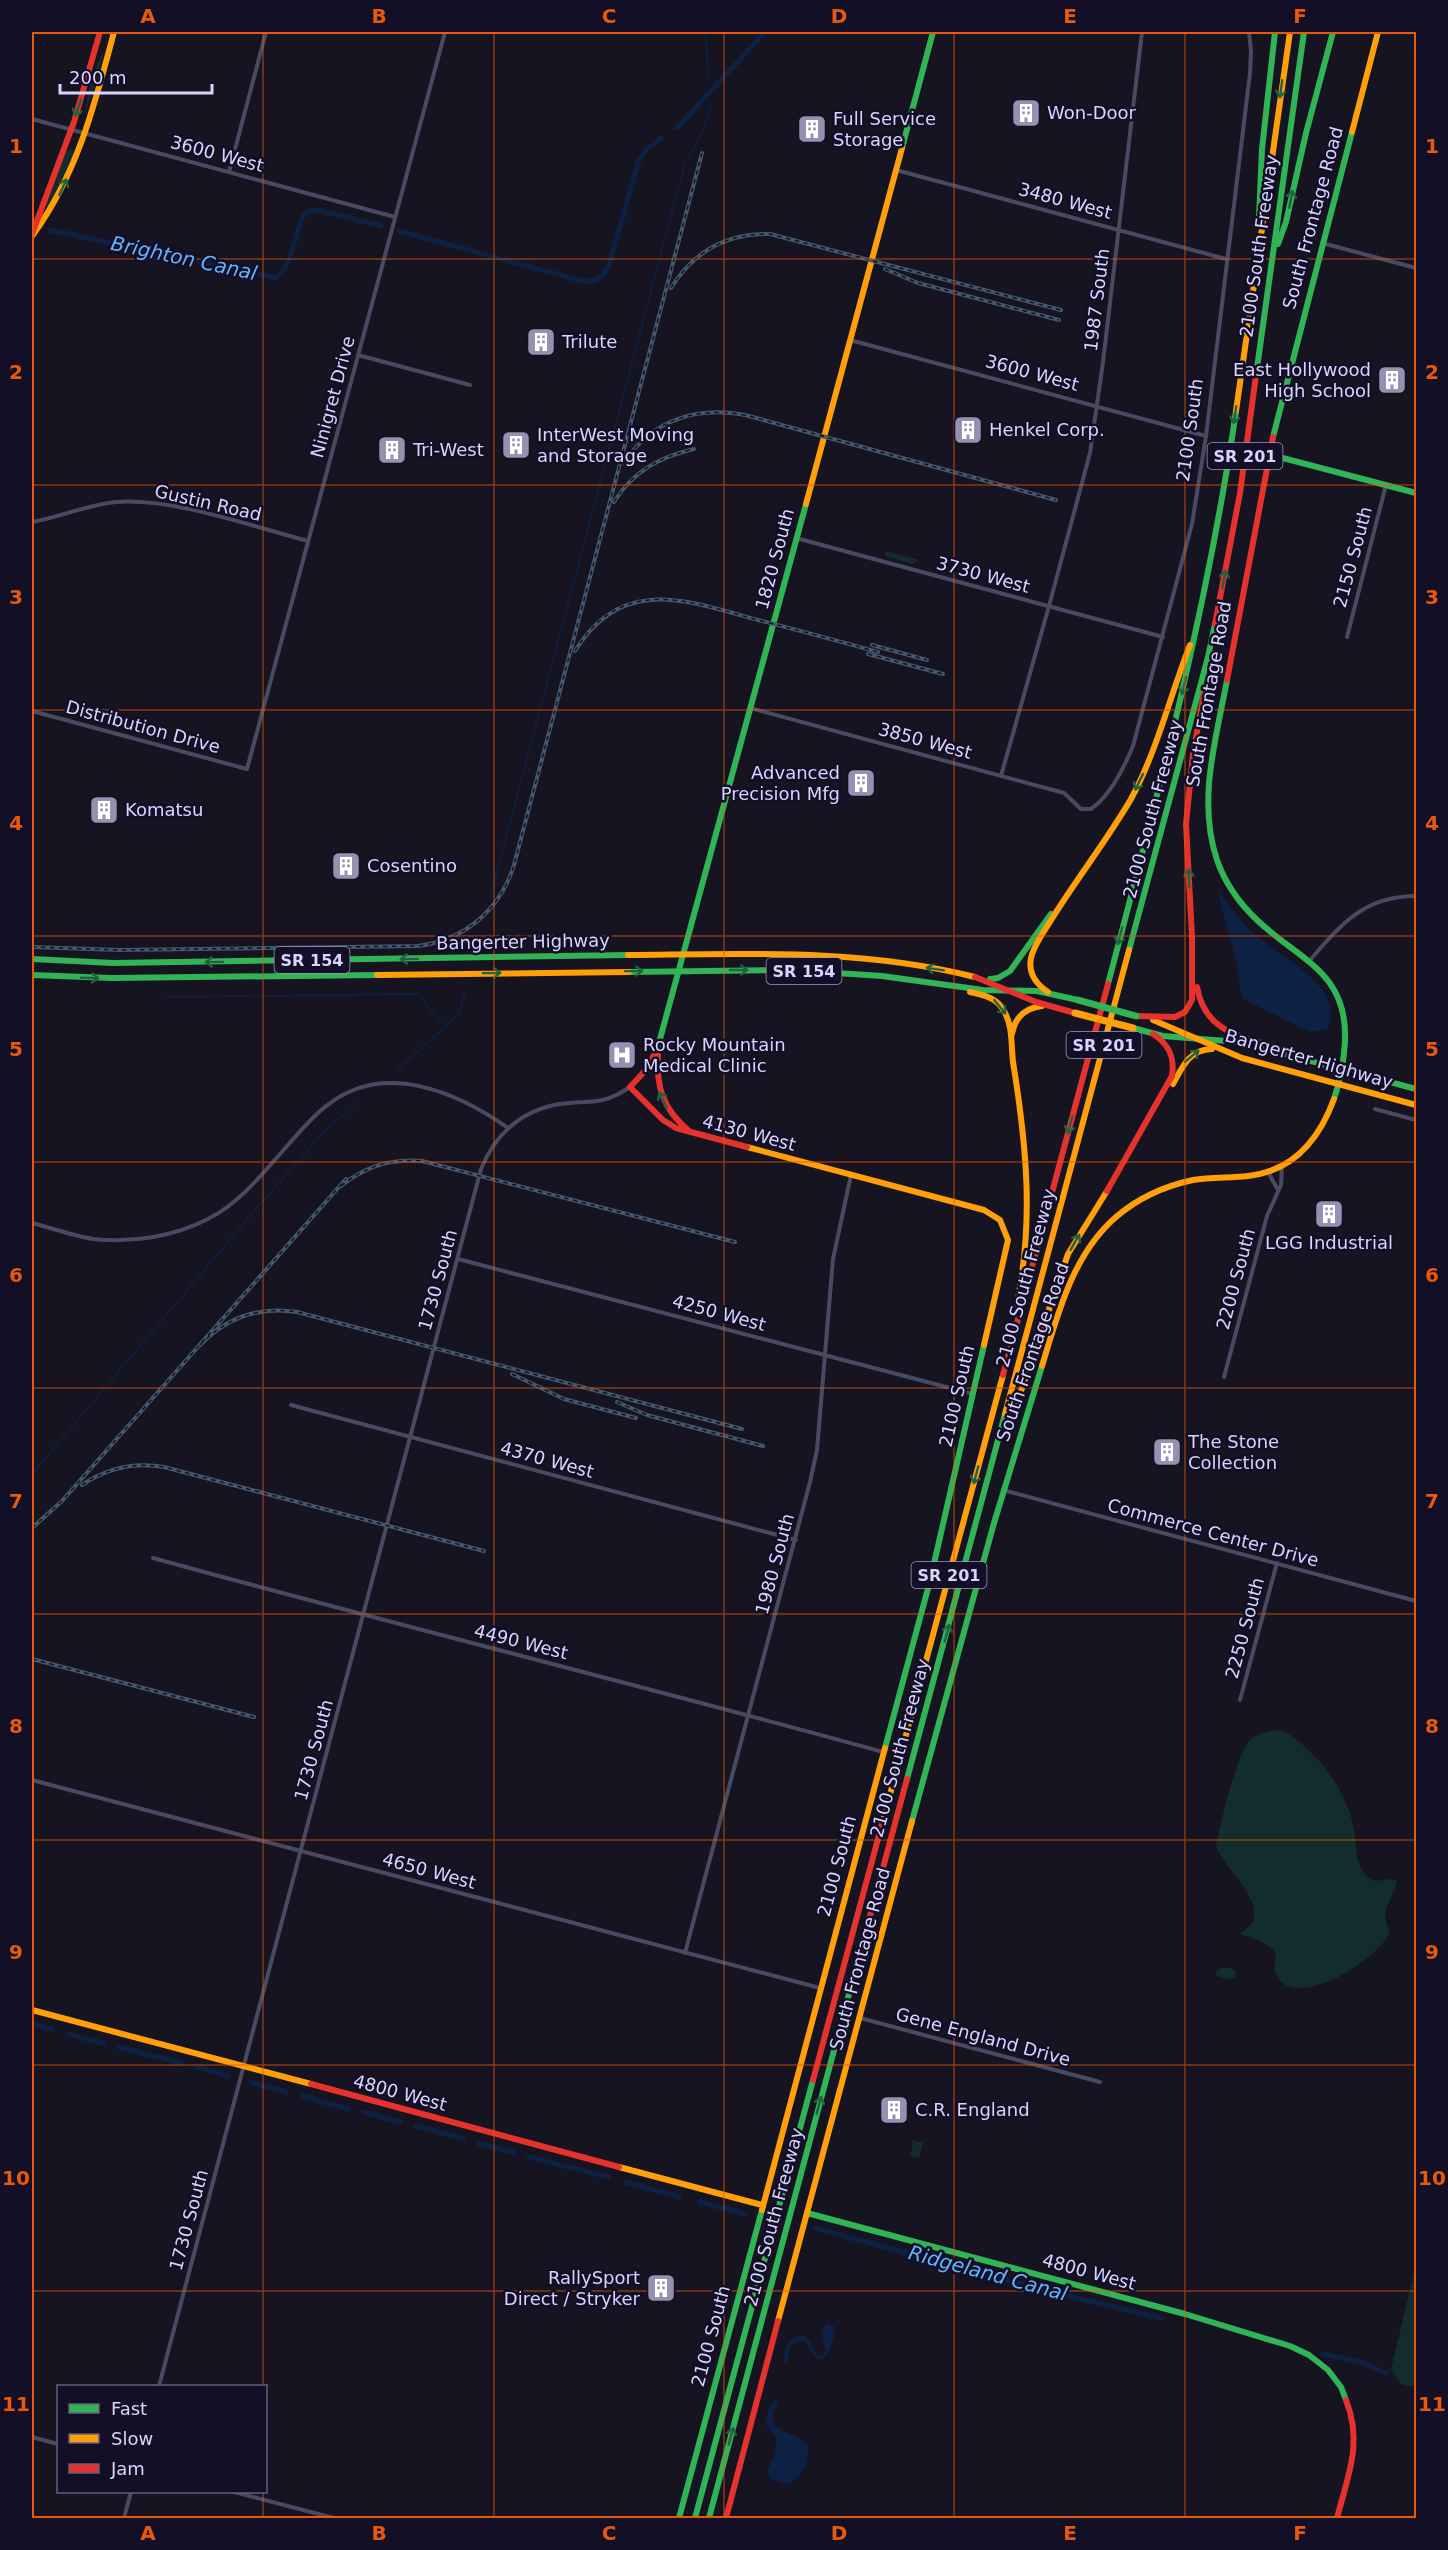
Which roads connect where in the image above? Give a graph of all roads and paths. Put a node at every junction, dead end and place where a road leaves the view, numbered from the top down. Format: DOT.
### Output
graph roads {
  1 [pos="100,32"];
  2 [pos="114,32"];
  3 [pos="266,32"];
  4 [pos="445,32"];
  5 [pos="933,32"];
  6 [pos="1142,32"];
  7 [pos="1249,32"];
  8 [pos="1275,32"];
  9 [pos="1290,32"];
  10 [pos="1304,32"];
  11 [pos="1334,32"];
  12 [pos="1378,32"];
  13 [pos="98,40"];
  14 [pos="111,44"];
  15 [pos="32,119"];
  16 [pos="71,129"];
  17 [pos="84,133"];
  18 [pos="896,170"];
  19 [pos="229,172"];
  20 [pos="395,217"];
  21 [pos="1118,230"];
  22 [pos="32,236"];
  23 [pos="1321,243"];
  24 [pos="1273,255"];
  25 [pos="1226,259"];
  26 [pos="1416,268"];
  27 [pos="1247,337"];
  28 [pos="850,340"];
  29 [pos="358,355"];
  30 [pos="470,385"];
  31 [pos="1097,407"];
  32 [pos="1206,436"];
  33 [pos="1268,454"];
  34 [pos="1386,485"];
  35 [pos="1416,493"];
  36 [pos="32,522"];
  37 [pos="796,538"];
  38 [pos="308,541"];
  39 [pos="1050,606"];
  40 [pos="1197,629"];
  41 [pos="1163,637"];
  42 [pos="1347,637"];
  43 [pos="1208,657"];
  44 [pos="750,708"];
  45 [pos="32,711"];
  46 [pos="247,769"];
  47 [pos="1001,776"];
  48 [pos="1086,810"];
  49 [pos="1072,888"];
  50 [pos="1416,896"];
  51 [pos="1192,937"];
  52 [pos="684,956"];
  53 [pos="32,959"];
  54 [pos="1311,959"];
  55 [pos="680,970"];
  56 [pos="32,975"];
  57 [pos="982,978"];
  58 [pos="947,985"];
  59 [pos="1011,990"];
  60 [pos="1052,993"];
  61 [pos="1048,1006"];
  62 [pos="1136,1016"];
  63 [pos="1153,1034"];
  64 [pos="1194,1037"];
  65 [pos="1218,1049"];
  66 [pos="658,1050"];
  67 [pos="1321,1062"];
  68 [pos="1342,1068"];
  69 [pos="1016,1076"];
  70 [pos="1337,1084"];
  71 [pos="630,1087"];
  72 [pos="1416,1089"];
  73 [pos="1416,1105"];
  74 [pos="1375,1109"];
  75 [pos="1416,1120"];
  76 [pos="508,1128"];
  77 [pos="698,1135"];
  78 [pos="1125,1156"];
  79 [pos="1282,1166"];
  80 [pos="1268,1172"];
  81 [pos="851,1175"];
  82 [pos="1278,1190"];
  83 [pos="1000,1220"];
  84 [pos="32,1223"];
  85 [pos="458,1259"];
  86 [pos="825,1355"];
  87 [pos="1224,1377"];
  88 [pos="973,1394"];
  89 [pos="291,1405"];
  90 [pos="1000,1433"];
  91 [pos="411,1438"];
  92 [pos="983,1451"];
  93 [pos="1003,1491"];
  94 [pos="796,1540"];
  95 [pos="153,1558"];
  96 [pos="1276,1563"];
  97 [pos="1416,1601"];
  98 [pos="364,1616"];
  99 [pos="1240,1700"];
  100 [pos="748,1716"];
  101 [pos="883,1752"];
  102 [pos="32,1780"];
  103 [pos="301,1852"];
  104 [pos="685,1953"];
  105 [pos="820,1988"];
  106 [pos="32,2010"];
  107 [pos="860,2018"];
  108 [pos="243,2067"];
  109 [pos="1100,2082"];
  110 [pos="762,2205"];
  111 [pos="807,2213"];
  112 [pos="159,2385"];
  113 [pos="32,2437"];
  114 [pos="57,2444"];
  115 [pos="131,2493"];
  116 [pos="238,2493"];
  117 [pos="124,2518"];
  118 [pos="334,2518"];
  119 [pos="679,2518"];
  120 [pos="695,2518"];
  121 [pos="709,2518"];
  122 [pos="726,2518"];
  123 [pos="1338,2518"];
  1 -- 13 [label="main road"];
  2 -- 14 [label="main road"];
  3 -- 19 [label="street"];
  4 -- 20 [label="street, Ninigret Drive"];
  5 -- 18 [label="main road, 1820 South"];
  6 -- 21 [label="street, 1987 South"];
  7 -- 25 [label="street, 2100 South"];
  8 -- 27 [label="main road"];
  9 -- 27 [label="main road, 2100 South Freeway / SR 201, one-way"];
  10 -- 24 [label="main road, 2100 South Freeway / SR 201"];
  24 -- 11 [label="main road, one-way"];
  12 -- 23 [label="main road, South Frontage Road"];
  13 -- 14 [label="main road"];
  13 -- 16 [label="main road, one-way"];
  14 -- 17 [label="main road"];
  15 -- 16 [label="street, 3600 West"];
  16 -- 17 [label="street, 3600 West"];
  16 -- 22 [label="main road"];
  17 -- 19 [label="street, 3600 West"];
  22 -- 17 [label="main road, one-way"];
  18 -- 21 [label="street, 3480 West"];
  18 -- 28 [label="main road, 1820 South"];
  19 -- 20 [label="street, 3600 West"];
  20 -- 29 [label="street, Ninigret Drive"];
  21 -- 25 [label="street, 3480 West"];
  21 -- 31 [label="street, 1987 South"];
  23 -- 26 [label="street"];
  23 -- 33 [label="main road, South Frontage Road"];
  43 -- 24 [label="main road, 2100 South Freeway / SR 201, one-way"];
  25 -- 32 [label="street, 2100 South"];
  27 -- 40 [label="main road, 2100 South Freeway / SR 201, one-way"];
  28 -- 31 [label="street, 3600 West"];
  28 -- 37 [label="main road, 1820 South"];
  29 -- 30 [label="street"];
  29 -- 38 [label="street, Ninigret Drive"];
  31 -- 32 [label="street, 3600 West"];
  31 -- 39 [label="street, 1987 South"];
  32 -- 41 [label="street, 2100 South"];
  33 -- 34 [label="main road"];
  33 -- 54 [label="main road, South Frontage Road"];
  34 -- 35 [label="main road"];
  34 -- 42 [label="street, 2150 South"];
  36 -- 38 [label="street, Gustin Road"];
  37 -- 39 [label="street, 3730 West"];
  37 -- 44 [label="main road, 1820 South"];
  38 -- 46 [label="street, Ninigret Drive"];
  39 -- 41 [label="street, 3730 West"];
  39 -- 47 [label="street, 1987 South"];
  40 -- 49 [label="main road, one-way"];
  40 -- 92 [label="main road, 2100 South Freeway / SR 201, one-way"];
  41 -- 48 [label="street, 2100 South"];
  51 -- 43 [label="main road, one-way"];
  43 -- 90 [label="main road, 2100 South Freeway / SR 201"];
  44 -- 47 [label="street, 3850 West"];
  44 -- 52 [label="main road, 1820 South"];
  45 -- 46 [label="street, Distribution Drive"];
  47 -- 48 [label="street, 3850 West"];
  49 -- 57 [label="main road"];
  49 -- 60 [label="main road"];
  50 -- 54 [label="street"];
  51 -- 62 [label="main road"];
  51 -- 67 [label="main road"];
  52 -- 53 [label="main road, Bangerter Highway / SR 154, one-way"];
  52 -- 55 [label="main road, 1820 South"];
  57 -- 52 [label="main road, Bangerter Highway / SR 154, one-way"];
  54 -- 68 [label="main road, South Frontage Road"];
  56 -- 55 [label="main road, Bangerter Highway / SR 154, one-way"];
  55 -- 58 [label="main road, Bangerter Highway / SR 154, one-way"];
  55 -- 66 [label="main road, 1820 South"];
  57 -- 59 [label="main road, Bangerter Highway / SR 154"];
  58 -- 59 [label="main road, Bangerter Highway / SR 154"];
  58 -- 69 [label="main road, one-way"];
  59 -- 60 [label="main road, Bangerter Highway / SR 154"];
  59 -- 61 [label="main road, Bangerter Highway / SR 154"];
  60 -- 62 [label="main road, Bangerter Highway / SR 154, bridge"];
  61 -- 63 [label="main road, Bangerter Highway / SR 154, bridge"];
  61 -- 69 [label="main road"];
  62 -- 64 [label="main road, Bangerter Highway / SR 154"];
  63 -- 64 [label="main road, Bangerter Highway / SR 154"];
  63 -- 78 [label="main road"];
  64 -- 65 [label="main road, Bangerter Highway / SR 154"];
  64 -- 67 [label="main road, Bangerter Highway / SR 154"];
  65 -- 70 [label="main road, Bangerter Highway / SR 154"];
  78 -- 65 [label="main road, one-way"];
  66 -- 71 [label="main road, 1820 South"];
  77 -- 66 [label="main road, one-way"];
  67 -- 68 [label="main road, Bangerter Highway / SR 154"];
  68 -- 70 [label="main road, South Frontage Road"];
  68 -- 72 [label="main road, Bangerter Highway / SR 154"];
  69 -- 92 [label="main road"];
  70 -- 73 [label="main road, Bangerter Highway / SR 154"];
  70 -- 79 [label="main road, South Frontage Road"];
  71 -- 76 [label="street"];
  71 -- 77 [label="main road, 4130 West"];
  74 -- 75 [label="street"];
  76 -- 84 [label="street"];
  76 -- 85 [label="street, 1730 South"];
  77 -- 81 [label="main road, 4130 West"];
  90 -- 78 [label="main road, one-way"];
  79 -- 80 [label="main road, South Frontage Road"];
  79 -- 82 [label="street, 2200 South"];
  80 -- 82 [label="street"];
  80 -- 93 [label="main road, South Frontage Road"];
  81 -- 83 [label="main road, 4130 West"];
  81 -- 86 [label="street, 1980 South"];
  82 -- 87 [label="street, 2200 South"];
  83 -- 88 [label="main road, 2100 South"];
  85 -- 86 [label="street, 4250 West"];
  85 -- 91 [label="street, 1730 South"];
  86 -- 88 [label="street, 4250 West"];
  86 -- 94 [label="street, 1980 South"];
  88 -- 101 [label="main road, 2100 South"];
  89 -- 91 [label="street, 4370 West"];
  121 -- 90 [label="main road, 2100 South Freeway / SR 201, one-way"];
  91 -- 94 [label="street, 4370 West"];
  91 -- 98 [label="street, 1730 South"];
  92 -- 120 [label="main road, 2100 South Freeway / SR 201, one-way"];
  93 -- 96 [label="street, Commerce Center Drive"];
  93 -- 107 [label="main road, South Frontage Road"];
  94 -- 100 [label="street, 1980 South"];
  95 -- 98 [label="street, 4490 West"];
  96 -- 97 [label="street, Commerce Center Drive"];
  96 -- 99 [label="street, 2250 South"];
  98 -- 100 [label="street, 4490 West"];
  98 -- 103 [label="street, 1730 South"];
  100 -- 101 [label="street, 4490 West"];
  100 -- 104 [label="street, 1980 South"];
  101 -- 105 [label="main road, 2100 South"];
  102 -- 103 [label="street, 4650 West"];
  103 -- 104 [label="street, 4650 West"];
  103 -- 108 [label="street, 1730 South"];
  104 -- 105 [label="street, 4650 West"];
  105 -- 110 [label="main road, 2100 South"];
  106 -- 108 [label="main road, 4800 West"];
  107 -- 109 [label="street, Gene England Drive"];
  107 -- 111 [label="main road, South Frontage Road"];
  108 -- 110 [label="main road, 4800 West"];
  108 -- 112 [label="street, 1730 South"];
  110 -- 119 [label="main road, 2100 South"];
  111 -- 122 [label="main road, South Frontage Road"];
  111 -- 123 [label="main road, 4800 West"];
  113 -- 114 [label="street"];
  115 -- 117 [label="street"];
  116 -- 118 [label="street"];
}
